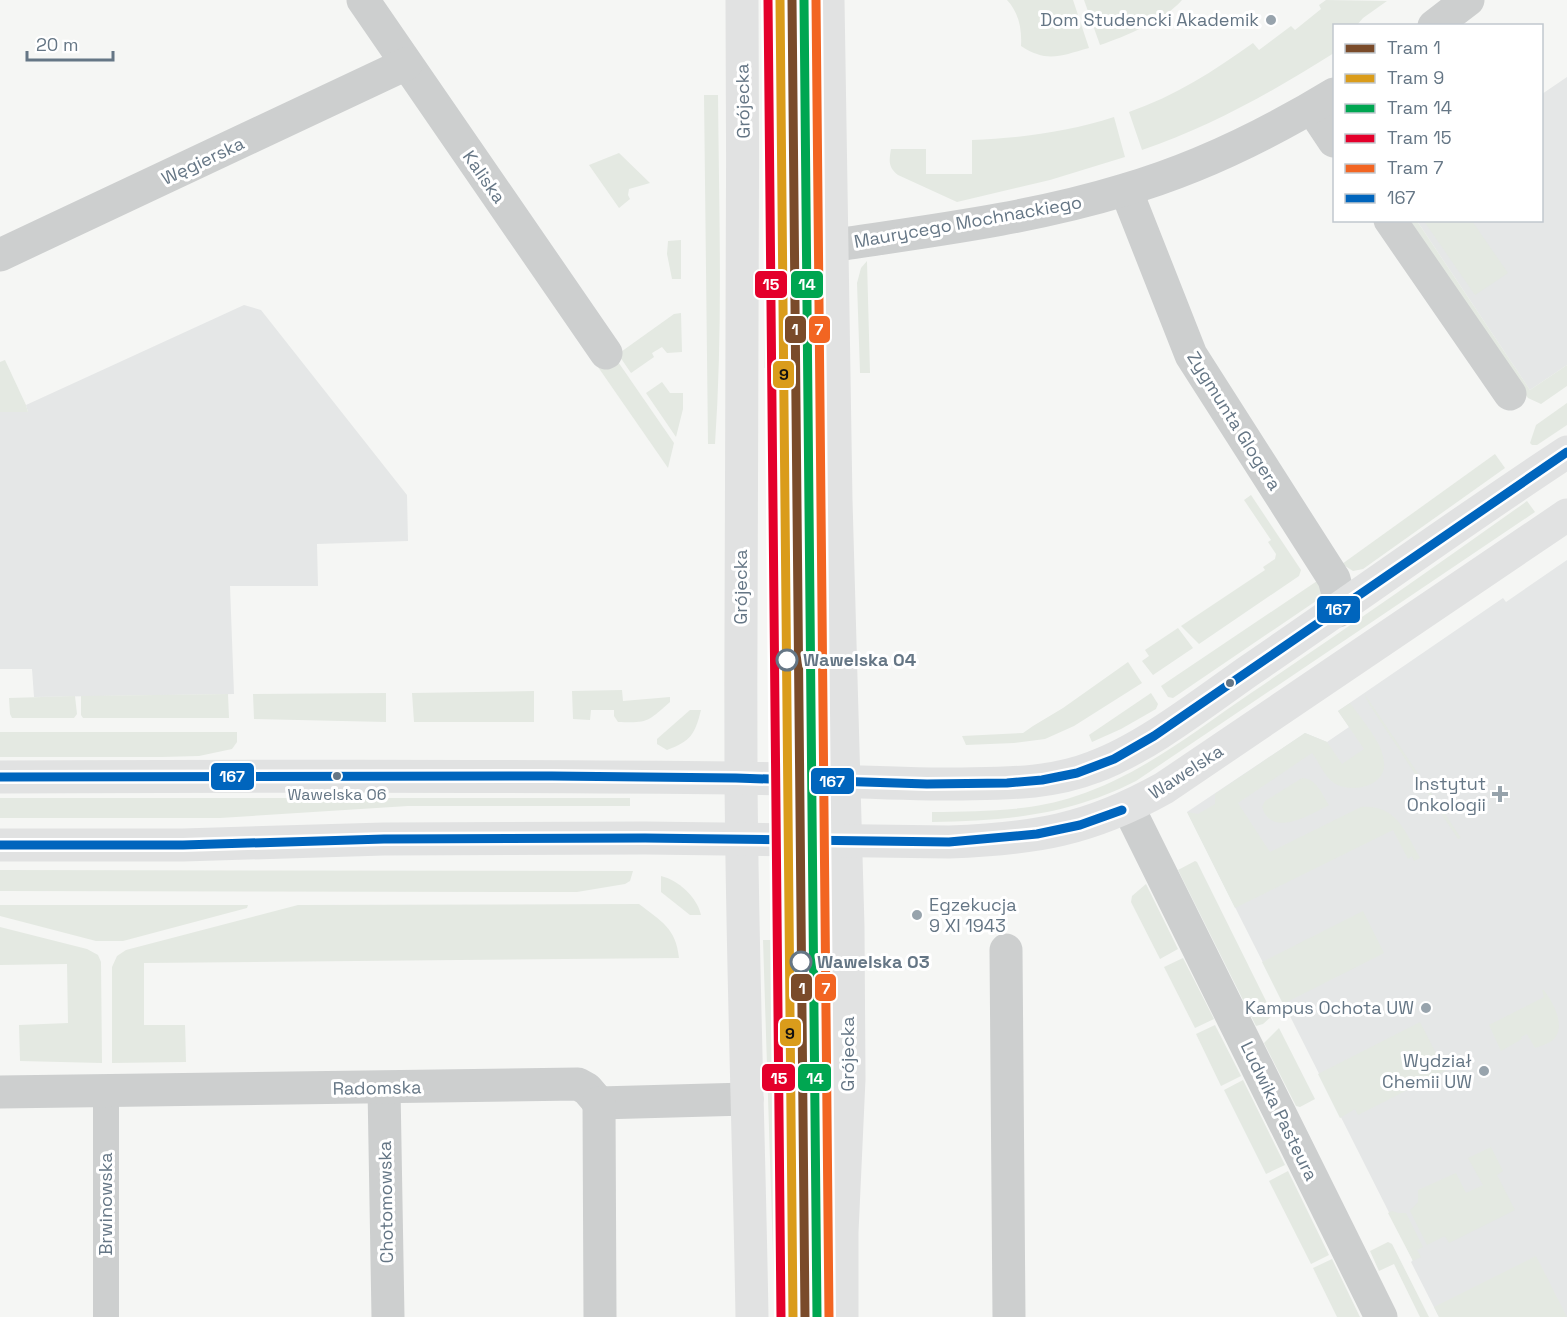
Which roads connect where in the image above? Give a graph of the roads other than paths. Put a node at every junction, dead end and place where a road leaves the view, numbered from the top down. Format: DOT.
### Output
graph roads {
  1 [pos="363,0"];
  2 [pos="742,0"];
  3 [pos="828,0"];
  4 [pos="1468,0"];
  5 [pos="1437,24"];
  6 [pos="406,64"];
  7 [pos="1323,101"];
  8 [pos="1333,134"];
  9 [pos="1126,190"];
  10 [pos="1391,222"];
  11 [pos="830,246"];
  12 [pos="0,255"];
  13 [pos="606,353"];
  14 [pos="1510,394"];
  15 [pos="1567,452"];
  16 [pos="1567,515"];
  17 [pos="1338,611"];
  18 [pos="0,777"];
  19 [pos="741,778"];
  20 [pos="844,782"];
  21 [pos="1128,807"];
  22 [pos="742,840"];
  23 [pos="846,841"];
  24 [pos="0,845"];
  25 [pos="1006,950"];
  26 [pos="384,1088"];
  27 [pos="106,1090"];
  28 [pos="0,1092"];
  29 [pos="747,1099"];
  30 [pos="599,1103"];
  31 [pos="106,1317"];
  32 [pos="388,1317"];
  33 [pos="600,1317"];
  34 [pos="752,1317"];
  35 [pos="842,1317"];
  36 [pos="1009,1317"];
  37 [pos="1381,1317"];
  1 -- 6 [label="street, Kaliska"];
  2 -- 19 [label="main road, Grójecka"];
  3 -- 11 [label="main road, Grójecka"];
  4 -- 5 [label="street"];
  6 -- 12 [label="street, Węgierska"];
  6 -- 13 [label="street, Kaliska"];
  7 -- 8 [label="street"];
  7 -- 9 [label="street, Maurycego Mochnackiego"];
  9 -- 11 [label="street, Maurycego Mochnackiego"];
  9 -- 17 [label="street, Zygmunta Glogera"];
  10 -- 14 [label="street"];
  11 -- 20 [label="main road, Grójecka"];
  15 -- 17 [label="main road"];
  16 -- 21 [label="main road, Wawelska"];
  17 -- 20 [label="main road"];
  18 -- 19 [label="main road"];
  19 -- 20 [label="main road"];
  19 -- 22 [label="main road, Grójecka"];
  20 -- 23 [label="main road, Grójecka"];
  21 -- 23 [label="main road, Wawelska"];
  21 -- 37 [label="street, Ludwika Pasteura"];
  22 -- 23 [label="main road, Wawelska"];
  22 -- 24 [label="main road, Wawelska"];
  22 -- 29 [label="main road, Grójecka"];
  23 -- 35 [label="main road, Grójecka"];
  25 -- 36 [label="street"];
  26 -- 27 [label="street, Radomska"];
  26 -- 30 [label="street, Radomska"];
  26 -- 32 [label="street, Chotomowska"];
  27 -- 28 [label="street, Radomska"];
  27 -- 31 [label="street, Brwinowska"];
  29 -- 30 [label="street"];
  29 -- 34 [label="main road, Grójecka"];
  30 -- 33 [label="street"];
}
